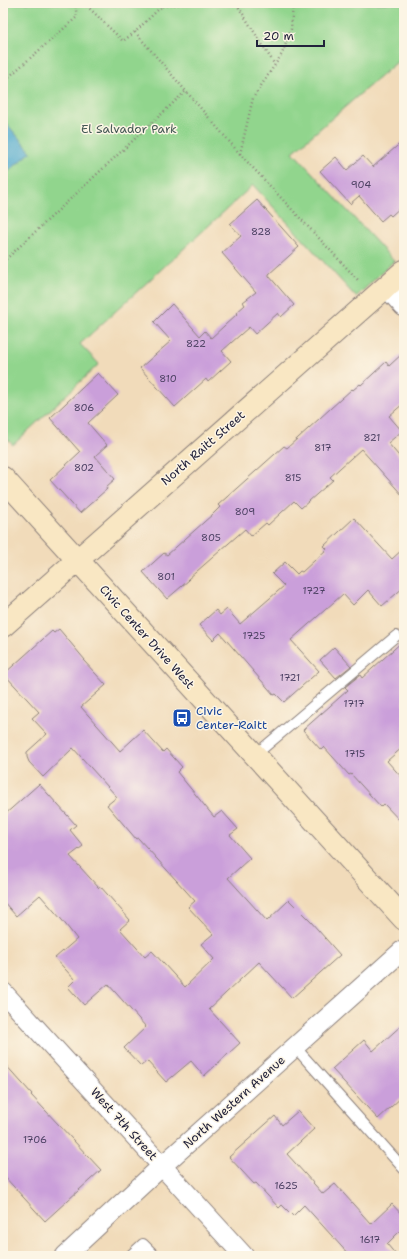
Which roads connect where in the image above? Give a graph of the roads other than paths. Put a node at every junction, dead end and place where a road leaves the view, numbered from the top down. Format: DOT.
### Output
graph roads {
  1 [pos="404,271"];
  2 [pos="386,287"];
  3 [pos="404,307"];
  4 [pos="3,478"];
  5 [pos="76,560"];
  6 [pos="3,626"];
  7 [pos="396,636"];
  8 [pos="255,755"];
  9 [pos="404,919"];
  10 [pos="404,949"];
  11 [pos="3,992"];
  12 [pos="295,1047"];
  13 [pos="162,1166"];
  14 [pos="404,1169"];
  15 [pos="65,1256"];
  16 [pos="130,1256"];
  17 [pos="155,1256"];
  18 [pos="244,1256"];
  1 -- 2 [label="main road, North Raitt Street"];
  2 -- 3 [label="street"];
  2 -- 5 [label="main road, North Raitt Street"];
  4 -- 5 [label="main road, Civic Center Drive West"];
  5 -- 6 [label="main road, North Raitt Street"];
  5 -- 8 [label="main road, Civic Center Drive West"];
  7 -- 8 [label="lane"];
  8 -- 9 [label="main road, Civic Center Drive West"];
  10 -- 12 [label="street, North Western Avenue"];
  11 -- 13 [label="street, West 7th Street"];
  12 -- 13 [label="street, North Western Avenue"];
  12 -- 14 [label="lane"];
  13 -- 15 [label="street, North Western Avenue"];
  13 -- 18 [label="street, West 7th Street"];
  16 -- 17 [label="lane"];
}
